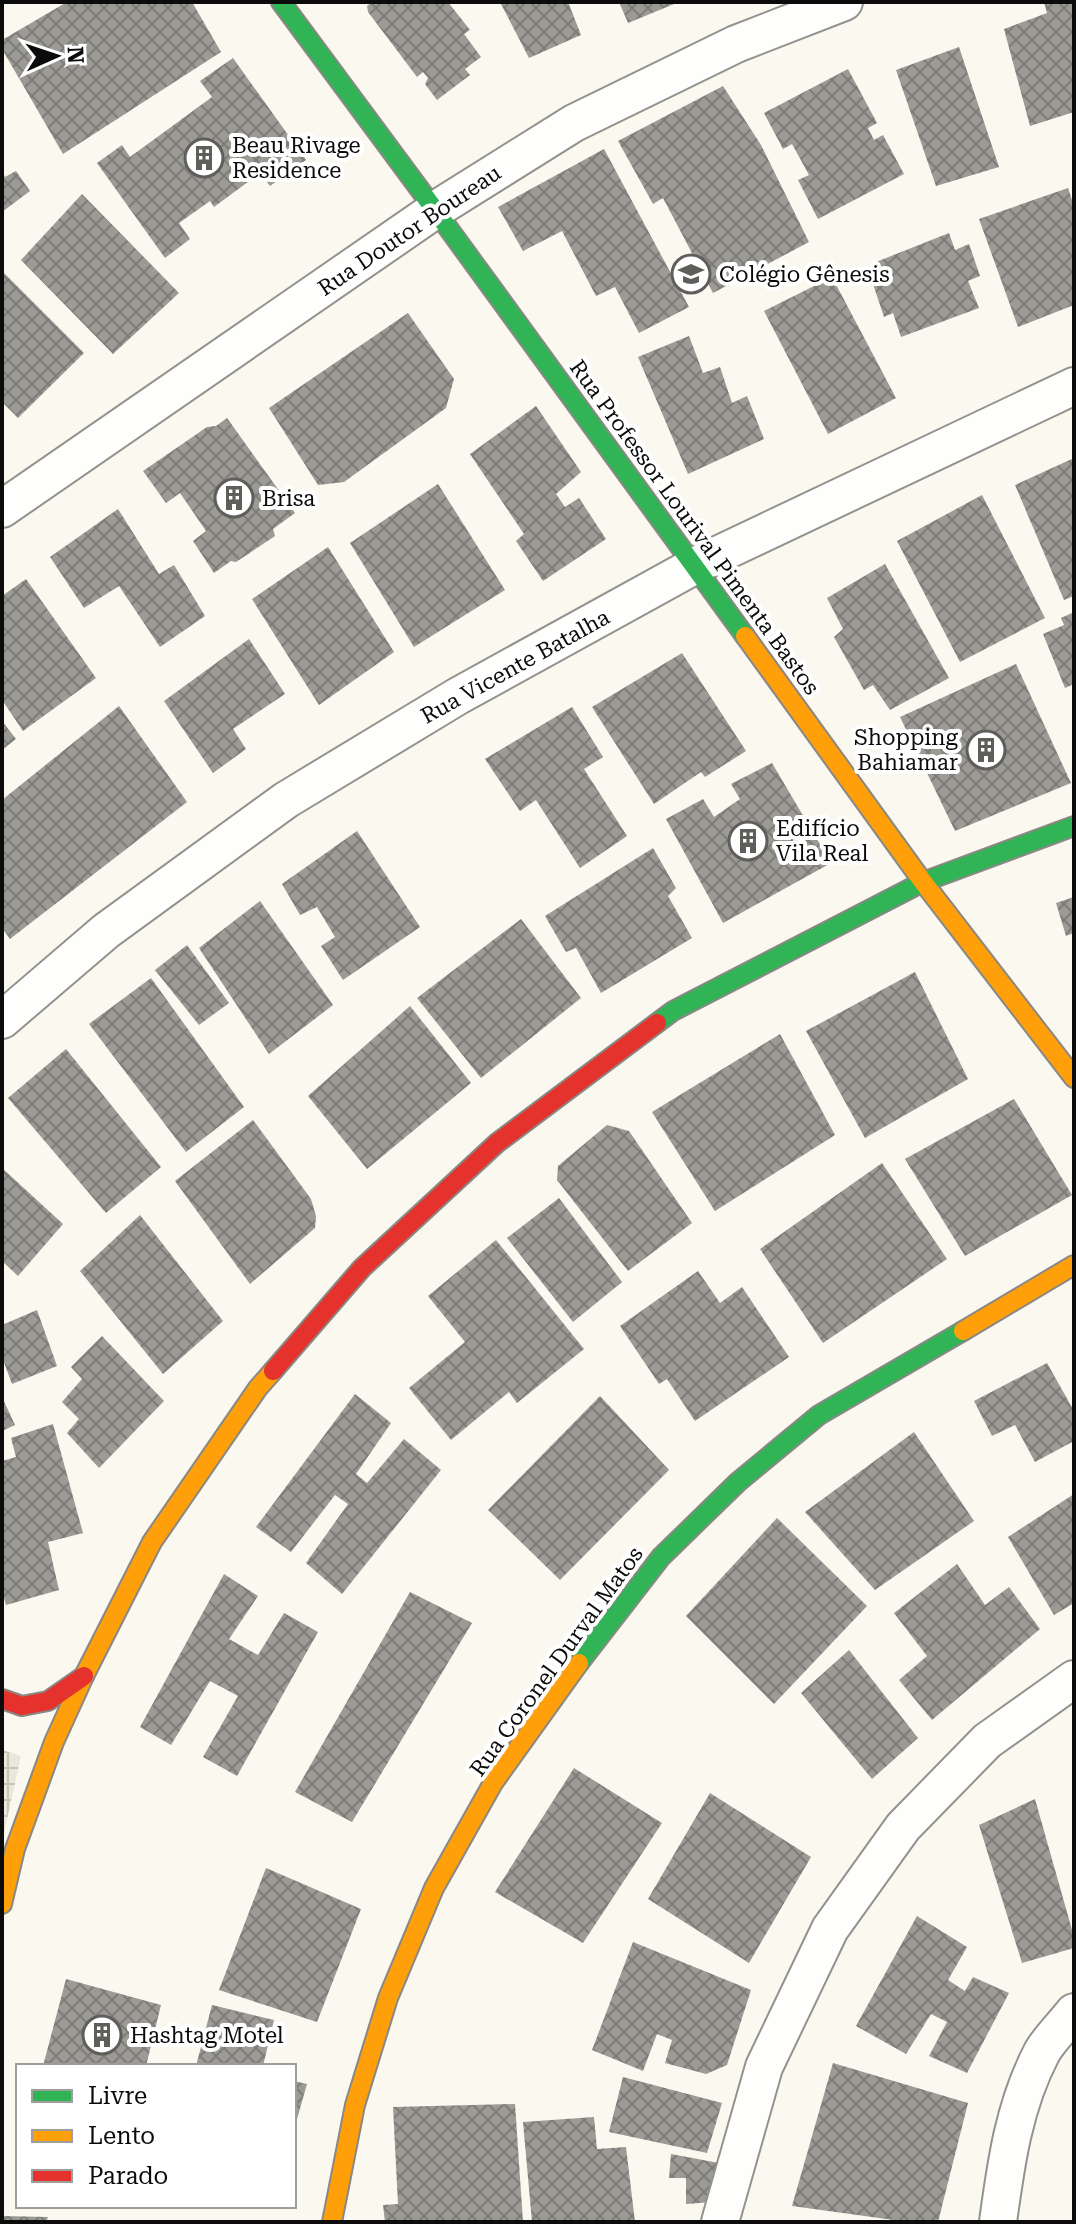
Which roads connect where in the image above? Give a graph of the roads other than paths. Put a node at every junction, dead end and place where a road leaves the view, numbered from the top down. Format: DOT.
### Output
graph roads {
  1 [pos="281,2"];
  2 [pos="844,2"];
  3 [pos="435,210"];
  4 [pos="1074,386"];
  5 [pos="2,509"];
  6 [pos="694,566"];
  7 [pos="1074,826"];
  8 [pos="923,882"];
  9 [pos="2,1020"];
  10 [pos="1074,1078"];
  11 [pos="1074,1265"];
  12 [pos="84,1676"];
  13 [pos="1074,1679"];
  14 [pos="2,1699"];
  15 [pos="2,1904"];
  16 [pos="1074,2012"];
  17 [pos="332,2222"];
  18 [pos="720,2222"];
  19 [pos="998,2222"];
  1 -- 3 [label="street, Rua Professor Lourival Pimenta Bastos"];
  2 -- 3 [label="street, Rua Doutor Boureau"];
  3 -- 5 [label="street, Rua Doutor Boureau"];
  3 -- 6 [label="street, Rua Professor Lourival Pimenta Bastos"];
  4 -- 6 [label="street, Rua Vicente Batalha"];
  6 -- 8 [label="street, Rua Professor Lourival Pimenta Bastos"];
  6 -- 9 [label="street, Rua Vicente Batalha"];
  7 -- 8 [label="street"];
  8 -- 10 [label="street, Rua Professor Lourival Pimenta Bastos"];
  8 -- 12 [label="street"];
  11 -- 17 [label="street, Rua Coronel Durval Matos"];
  12 -- 14 [label="street"];
  12 -- 15 [label="street"];
  13 -- 18 [label="street"];
  16 -- 19 [label="street"];
}
